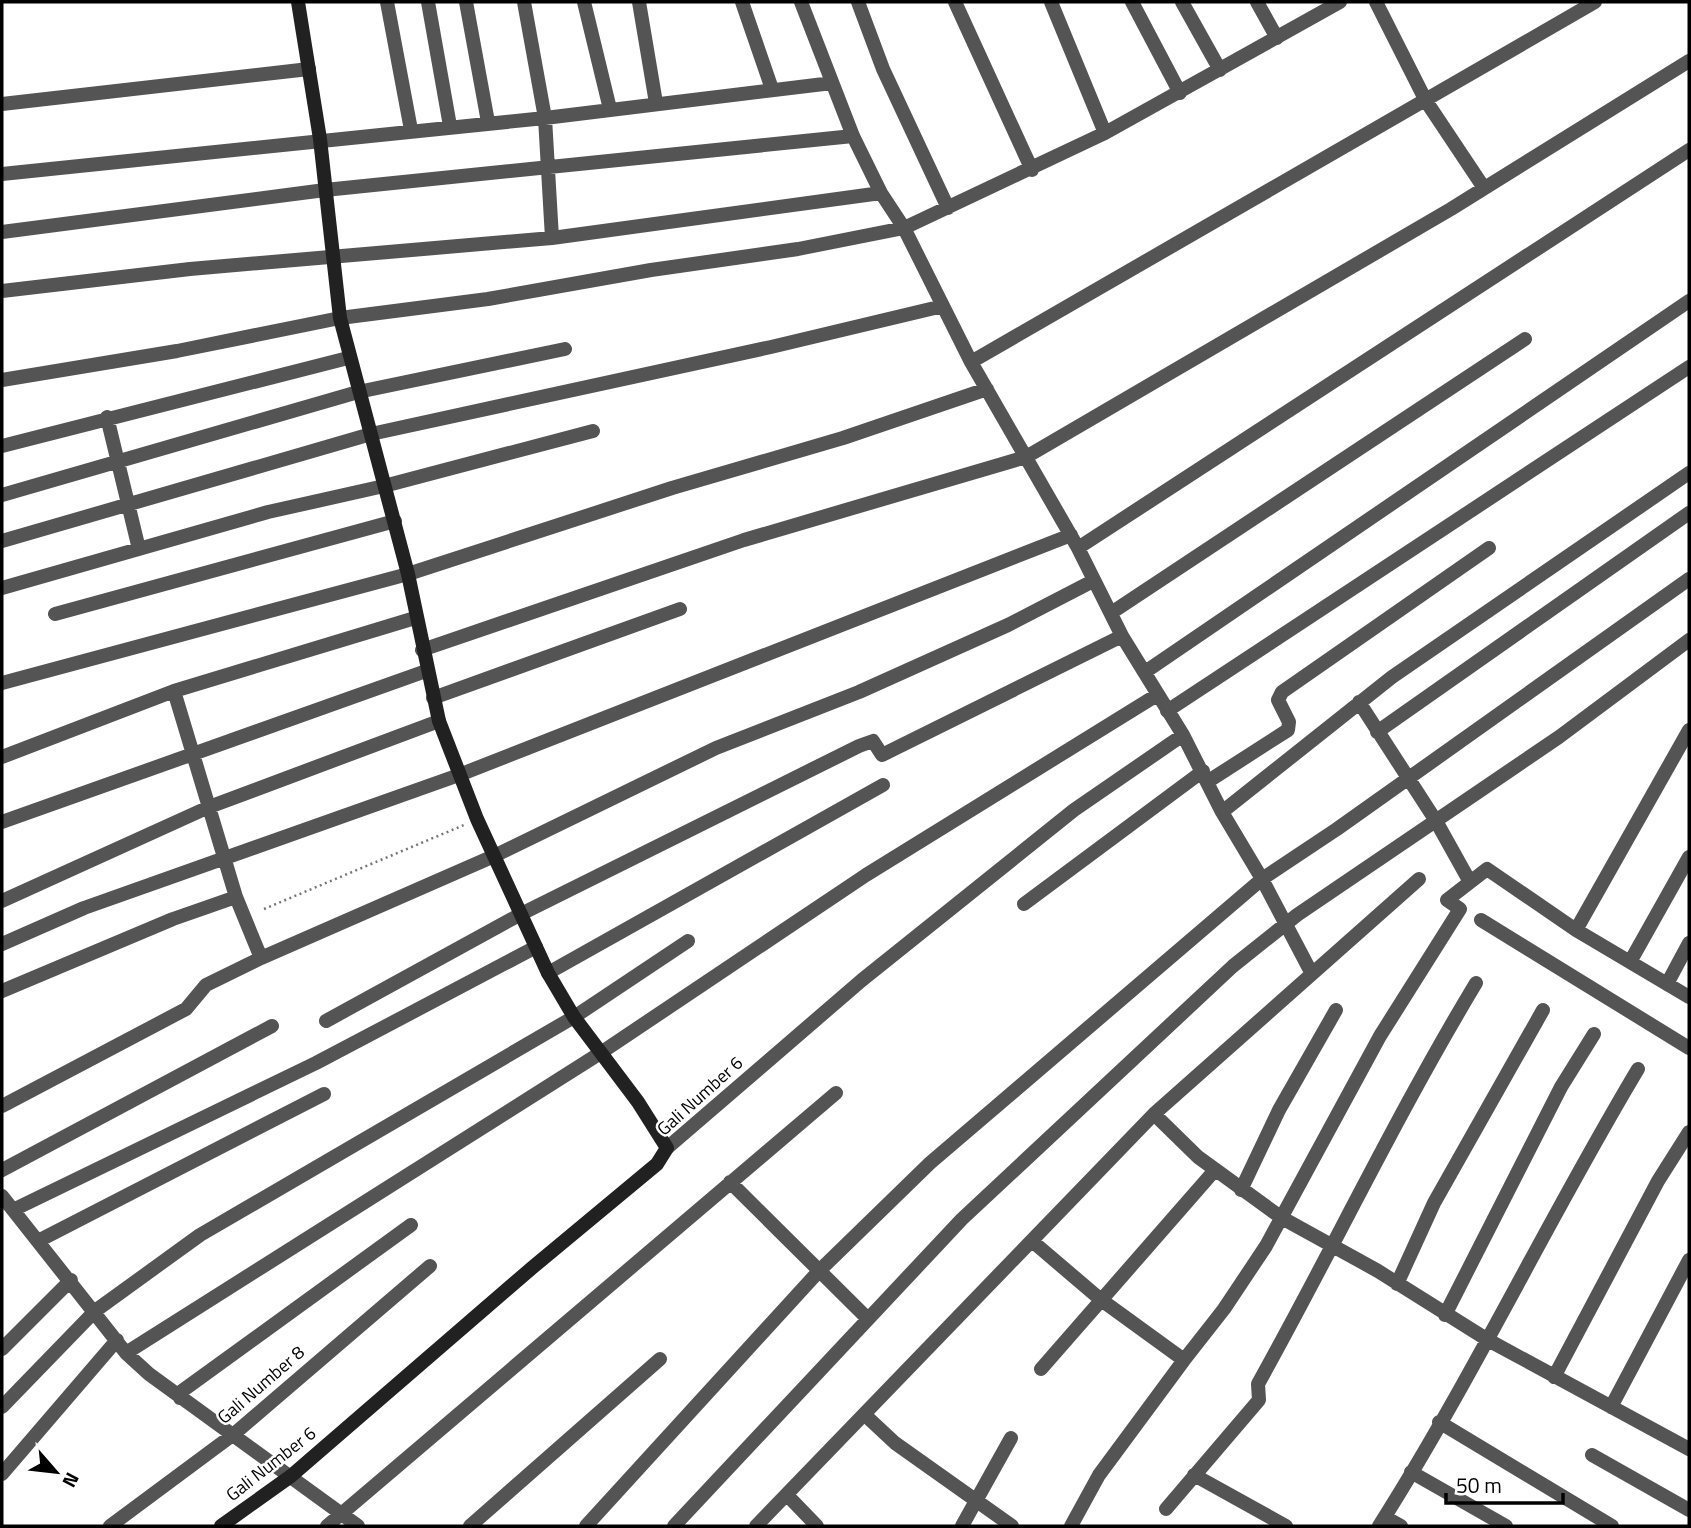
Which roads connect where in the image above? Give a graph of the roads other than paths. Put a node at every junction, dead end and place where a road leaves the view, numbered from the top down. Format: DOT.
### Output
graph roads {
  1 [pos="298,2"];
  2 [pos="387,2"];
  3 [pos="428,2"];
  4 [pos="466,2"];
  5 [pos="524,2"];
  6 [pos="584,2"];
  7 [pos="639,2"];
  8 [pos="742,2"];
  9 [pos="802,2"];
  10 [pos="858,2"];
  11 [pos="955,2"];
  12 [pos="1051,2"];
  13 [pos="1132,2"];
  14 [pos="1182,2"];
  15 [pos="1257,2"];
  16 [pos="1340,2"];
  17 [pos="1376,2"];
  18 [pos="1595,2"];
  19 [pos="1277,38"];
  20 [pos="1689,61"];
  21 [pos="309,69"];
  22 [pos="1220,70"];
  23 [pos="832,83"];
  24 [pos="772,89"];
  25 [pos="1180,93"];
  26 [pos="1426,101"];
  27 [pos="656,103"];
  28 [pos="2,104"];
  29 [pos="610,109"];
  30 [pos="545,118"];
  31 [pos="488,122"];
  32 [pos="450,126"];
  33 [pos="411,130"];
  34 [pos="1105,133"];
  35 [pos="853,136"];
  36 [pos="320,139"];
  37 [pos="1689,150"];
  38 [pos="549,168"];
  39 [pos="1032,170"];
  40 [pos="2,174"];
  41 [pos="1483,188"];
  42 [pos="325,190"];
  43 [pos="881,193"];
  44 [pos="948,208"];
  45 [pos="904,228"];
  46 [pos="2,232"];
  47 [pos="552,238"];
  48 [pos="332,258"];
  49 [pos="2,291"];
  50 [pos="1689,301"];
  51 [pos="943,306"];
  52 [pos="340,318"];
  53 [pos="1525,339"];
  54 [pos="565,349"];
  55 [pos="348,358"];
  56 [pos="971,362"];
  57 [pos="1689,367"];
  58 [pos="2,380"];
  59 [pos="987,389"];
  60 [pos="359,392"];
  61 [pos="107,418"];
  62 [pos="593,431"];
  63 [pos="371,434"];
  64 [pos="2,446"];
  65 [pos="1026,457"];
  66 [pos="118,462"];
  67 [pos="1689,473"];
  68 [pos="384,486"];
  69 [pos="2,495"];
  70 [pos="127,503"];
  71 [pos="1689,513"];
  72 [pos="395,521"];
  73 [pos="2,541"];
  74 [pos="1075,542"];
  75 [pos="1489,548"];
  76 [pos="139,549"];
  77 [pos="408,573"];
  78 [pos="1689,579"];
  79 [pos="1093,581"];
  80 [pos="2,589"];
  81 [pos="680,609"];
  82 [pos="1111,613"];
  83 [pos="55,614"];
  84 [pos="415,618"];
  85 [pos="1122,636"];
  86 [pos="1689,640"];
  87 [pos="422,650"];
  88 [pos="426,671"];
  89 [pos="1145,672"];
  90 [pos="2,683"];
  91 [pos="174,691"];
  92 [pos="1157,695"];
  93 [pos="433,698"];
  94 [pos="1359,702"];
  95 [pos="1167,711"];
  96 [pos="439,721"];
  97 [pos="1689,730"];
  98 [pos="1377,732"];
  99 [pos="1183,734"];
  100 [pos="192,753"];
  101 [pos="2,757"];
  102 [pos="459,775"];
  103 [pos="1205,776"];
  104 [pos="1408,778"];
  105 [pos="883,785"];
  106 [pos="209,807"];
  107 [pos="1222,812"];
  108 [pos="2,821"];
  109 [pos="1436,821"];
  110 [pos="494,856"];
  111 [pos="1689,857"];
  112 [pos="224,858"];
  113 [pos="1262,878"];
  114 [pos="1419,879"];
  115 [pos="1470,882"];
  116 [pos="236,897"];
  117 [pos="2,901"];
  118 [pos="1024,904"];
  119 [pos="521,914"];
  120 [pos="1481,920"];
  121 [pos="1286,924"];
  122 [pos="1576,930"];
  123 [pos="688,941"];
  124 [pos="1689,943"];
  125 [pos="2,944"];
  126 [pos="536,947"];
  127 [pos="261,958"];
  128 [pos="1630,962"];
  129 [pos="548,973"];
  130 [pos="1312,974"];
  131 [pos="1476,983"];
  132 [pos="1667,984"];
  133 [pos="2,991"];
  134 [pos="1689,998"];
  135 [pos="1336,1010"];
  136 [pos="1543,1010"];
  137 [pos="574,1017"];
  138 [pos="326,1021"];
  139 [pos="272,1026"];
  140 [pos="1594,1034"];
  141 [pos="1689,1048"];
  142 [pos="602,1052"];
  143 [pos="1638,1069"];
  144 [pos="836,1093"];
  145 [pos="324,1094"];
  146 [pos="2,1105"];
  147 [pos="1154,1114"];
  148 [pos="1689,1132"];
  149 [pos="667,1148"];
  150 [pos="2,1170"];
  151 [pos="1215,1170"];
  152 [pos="730,1182"];
  153 [pos="1241,1190"];
  154 [pos="2,1196"];
  155 [pos="13,1210"];
  156 [pos="1282,1218"];
  157 [pos="411,1224"];
  158 [pos="38,1241"];
  159 [pos="1032,1241"];
  160 [pos="1335,1246"];
  161 [pos="1689,1260"];
  162 [pos="430,1266"];
  163 [pos="819,1271"];
  164 [pos="71,1280"];
  165 [pos="1398,1284"];
  166 [pos="1100,1299"];
  167 [pos="95,1311"];
  168 [pos="1445,1315"];
  169 [pos="867,1318"];
  170 [pos="117,1340"];
  171 [pos="1488,1340"];
  172 [pos="2,1349"];
  173 [pos="126,1353"];
  174 [pos="660,1359"];
  175 [pos="1184,1360"];
  176 [pos="1041,1369"];
  177 [pos="1554,1377"];
  178 [pos="180,1398"];
  179 [pos="1611,1406"];
  180 [pos="2,1407"];
  181 [pos="864,1415"];
  182 [pos="1438,1422"];
  183 [pos="234,1434"];
  184 [pos="1011,1438"];
  185 [pos="1689,1449"];
  186 [pos="1592,1455"];
  187 [pos="1411,1472"];
  188 [pos="2,1474"];
  189 [pos="1194,1475"];
  190 [pos="291,1476"];
  191 [pos="787,1495"];
  192 [pos="976,1502"];
  193 [pos="1166,1508"];
  194 [pos="1689,1510"];
  195 [pos="342,1514"];
  196 [pos="1382,1522"];
  197 [pos="110,1526"];
  198 [pos="221,1526"];
  199 [pos="327,1526"];
  200 [pos="358,1526"];
  201 [pos="470,1526"];
  202 [pos="586,1526"];
  203 [pos="674,1526"];
  204 [pos="756,1526"];
  205 [pos="817,1526"];
  206 [pos="962,1526"];
  207 [pos="1012,1526"];
  208 [pos="1071,1526"];
  209 [pos="1286,1526"];
  210 [pos="1401,1526"];
  211 [pos="1506,1526"];
  212 [pos="1612,1526"];
  1 -- 21 [label="street"];
  2 -- 33 [label="street"];
  3 -- 32 [label="street"];
  4 -- 31 [label="street"];
  5 -- 30 [label="street"];
  6 -- 29 [label="street"];
  7 -- 27 [label="street"];
  8 -- 24 [label="street"];
  9 -- 23 [label="street"];
  10 -- 44 [label="street"];
  11 -- 39 [label="street"];
  12 -- 34 [label="street"];
  13 -- 25 [label="street"];
  14 -- 22 [label="street"];
  15 -- 19 [label="street"];
  16 -- 19 [label="street"];
  17 -- 26 [label="street"];
  18 -- 26 [label="street"];
  19 -- 22 [label="street"];
  20 -- 41 [label="street"];
  21 -- 28 [label="street"];
  21 -- 36 [label="street"];
  22 -- 25 [label="street"];
  23 -- 24 [label="street"];
  23 -- 35 [label="street"];
  24 -- 27 [label="street"];
  25 -- 34 [label="street"];
  26 -- 41 [label="street"];
  26 -- 56 [label="street"];
  27 -- 29 [label="street"];
  29 -- 30 [label="street"];
  30 -- 31 [label="street"];
  30 -- 38 [label="street"];
  31 -- 32 [label="street"];
  32 -- 33 [label="street"];
  33 -- 36 [label="street"];
  34 -- 39 [label="street"];
  35 -- 38 [label="street"];
  35 -- 43 [label="street"];
  36 -- 40 [label="street"];
  36 -- 42 [label="street"];
  37 -- 74 [label="street"];
  38 -- 42 [label="street"];
  38 -- 47 [label="street"];
  39 -- 44 [label="street"];
  41 -- 65 [label="street"];
  42 -- 46 [label="street"];
  42 -- 48 [label="street"];
  43 -- 45 [label="street"];
  43 -- 47 [label="street"];
  44 -- 45 [label="street"];
  45 -- 51 [label="street"];
  45 -- 52 [label="street"];
  47 -- 48 [label="street"];
  48 -- 49 [label="street"];
  48 -- 52 [label="street"];
  50 -- 89 [label="street"];
  51 -- 56 [label="street"];
  51 -- 63 [label="street"];
  52 -- 55 [label="street"];
  52 -- 58 [label="street"];
  53 -- 82 [label="street"];
  54 -- 60 [label="street"];
  55 -- 60 [label="street"];
  55 -- 61 [label="street"];
  56 -- 59 [label="street"];
  57 -- 95 [label="street"];
  59 -- 65 [label="street"];
  59 -- 77 [label="street"];
  60 -- 63 [label="street"];
  60 -- 66 [label="street"];
  61 -- 64 [label="street"];
  61 -- 66 [label="street"];
  62 -- 68 [label="street"];
  63 -- 68 [label="street"];
  63 -- 70 [label="street"];
  65 -- 74 [label="street"];
  65 -- 87 [label="street"];
  66 -- 69 [label="street"];
  66 -- 70 [label="street"];
  67 -- 94 [label="street"];
  68 -- 72 [label="street"];
  68 -- 76 [label="street"];
  70 -- 73 [label="street"];
  70 -- 76 [label="street"];
  71 -- 98 [label="street"];
  72 -- 77 [label="street"];
  72 -- 83 [label="street"];
  74 -- 79 [label="street"];
  74 -- 102 [label="street"];
  75 -- 103 [label="street"];
  76 -- 80 [label="street"];
  77 -- 84 [label="street"];
  77 -- 90 [label="street"];
  78 -- 104 [label="street"];
  79 -- 82 [label="street"];
  79 -- 110 [label="street"];
  81 -- 93 [label="street"];
  82 -- 85 [label="street"];
  84 -- 87 [label="street"];
  84 -- 91 [label="street"];
  85 -- 89 [label="street"];
  85 -- 119 [label="street"];
  86 -- 109 [label="street"];
  87 -- 88 [label="street"];
  88 -- 93 [label="street"];
  88 -- 100 [label="street"];
  89 -- 92 [label="street"];
  91 -- 100 [label="street"];
  91 -- 101 [label="street"];
  92 -- 95 [label="street"];
  92 -- 142 [label="street"];
  93 -- 96 [label="street"];
  94 -- 98 [label="street"];
  94 -- 107 [label="street"];
  95 -- 99 [label="street"];
  96 -- 102 [label="street"];
  96 -- 106 [label="street"];
  97 -- 122 [label="street"];
  98 -- 104 [label="street"];
  99 -- 103 [label="street"];
  99 -- 149 [label="street, Gali Number 6"];
  100 -- 106 [label="street"];
  100 -- 108 [label="street"];
  102 -- 110 [label="street"];
  102 -- 112 [label="street"];
  103 -- 107 [label="street"];
  103 -- 118 [label="street"];
  104 -- 109 [label="street"];
  104 -- 113 [label="street"];
  105 -- 129 [label="street"];
  106 -- 112 [label="street"];
  106 -- 117 [label="street"];
  107 -- 113 [label="street"];
  109 -- 115 [label="street"];
  109 -- 121 [label="street"];
  110 -- 119 [label="street"];
  110 -- 127 [label="street"];
  111 -- 128 [label="street"];
  112 -- 116 [label="street"];
  112 -- 125 [label="street"];
  113 -- 121 [label="street"];
  113 -- 163 [label="street"];
  114 -- 130 [label="street"];
  115 -- 122 [label="street"];
  115 -- 156 [label="street"];
  116 -- 127 [label="street"];
  116 -- 133 [label="street"];
  119 -- 126 [label="street"];
  119 -- 138 [label="street"];
  120 -- 141 [label="street"];
  121 -- 130 [label="street"];
  121 -- 169 [label="street"];
  122 -- 128 [label="street"];
  123 -- 137 [label="street"];
  124 -- 132 [label="street"];
  126 -- 129 [label="street"];
  126 -- 155 [label="street"];
  127 -- 146 [label="street"];
  128 -- 132 [label="street"];
  129 -- 137 [label="street"];
  130 -- 147 [label="street"];
  131 -- 160 [label="street"];
  132 -- 134 [label="street"];
  135 -- 153 [label="street"];
  136 -- 165 [label="street"];
  137 -- 142 [label="street"];
  137 -- 167 [label="street"];
  139 -- 150 [label="street"];
  140 -- 168 [label="street"];
  142 -- 149 [label="street"];
  142 -- 173 [label="street"];
  143 -- 171 [label="street"];
  144 -- 152 [label="street"];
  145 -- 158 [label="street"];
  147 -- 151 [label="street"];
  147 -- 159 [label="street"];
  148 -- 177 [label="street"];
  149 -- 190 [label="street, Gali Number 6"];
  151 -- 153 [label="street"];
  151 -- 166 [label="street"];
  152 -- 163 [label="street"];
  152 -- 195 [label="street"];
  153 -- 156 [label="street"];
  154 -- 155 [label="street"];
  155 -- 158 [label="street"];
  156 -- 160 [label="street"];
  156 -- 175 [label="street"];
  157 -- 178 [label="street"];
  158 -- 164 [label="street"];
  159 -- 166 [label="street"];
  159 -- 181 [label="street"];
  160 -- 165 [label="street"];
  160 -- 189 [label="street"];
  161 -- 179 [label="street"];
  162 -- 183 [label="street, Gali Number 8"];
  163 -- 169 [label="street"];
  163 -- 202 [label="street"];
  164 -- 167 [label="street"];
  164 -- 172 [label="street"];
  165 -- 168 [label="street"];
  166 -- 175 [label="street"];
  166 -- 176 [label="street"];
  167 -- 170 [label="street"];
  167 -- 180 [label="street"];
  168 -- 171 [label="street"];
  169 -- 203 [label="street"];
  170 -- 173 [label="street"];
  170 -- 188 [label="street"];
  171 -- 177 [label="street"];
  171 -- 182 [label="street"];
  173 -- 178 [label="street"];
  174 -- 201 [label="street"];
  175 -- 208 [label="street"];
  177 -- 179 [label="street"];
  178 -- 183 [label="street"];
  179 -- 185 [label="street"];
  181 -- 191 [label="street"];
  181 -- 192 [label="street"];
  182 -- 187 [label="street"];
  182 -- 212 [label="street"];
  183 -- 190 [label="street"];
  183 -- 197 [label="street, Gali Number 8"];
  184 -- 192 [label="street"];
  186 -- 194 [label="street"];
  187 -- 196 [label="street"];
  187 -- 211 [label="street"];
  189 -- 193 [label="street"];
  189 -- 209 [label="street"];
  190 -- 195 [label="street"];
  190 -- 198 [label="street, Gali Number 6"];
  191 -- 204 [label="street"];
  191 -- 205 [label="street"];
  192 -- 206 [label="street"];
  192 -- 207 [label="street"];
  195 -- 199 [label="street"];
  195 -- 200 [label="street"];
  196 -- 210 [label="street"];
}
